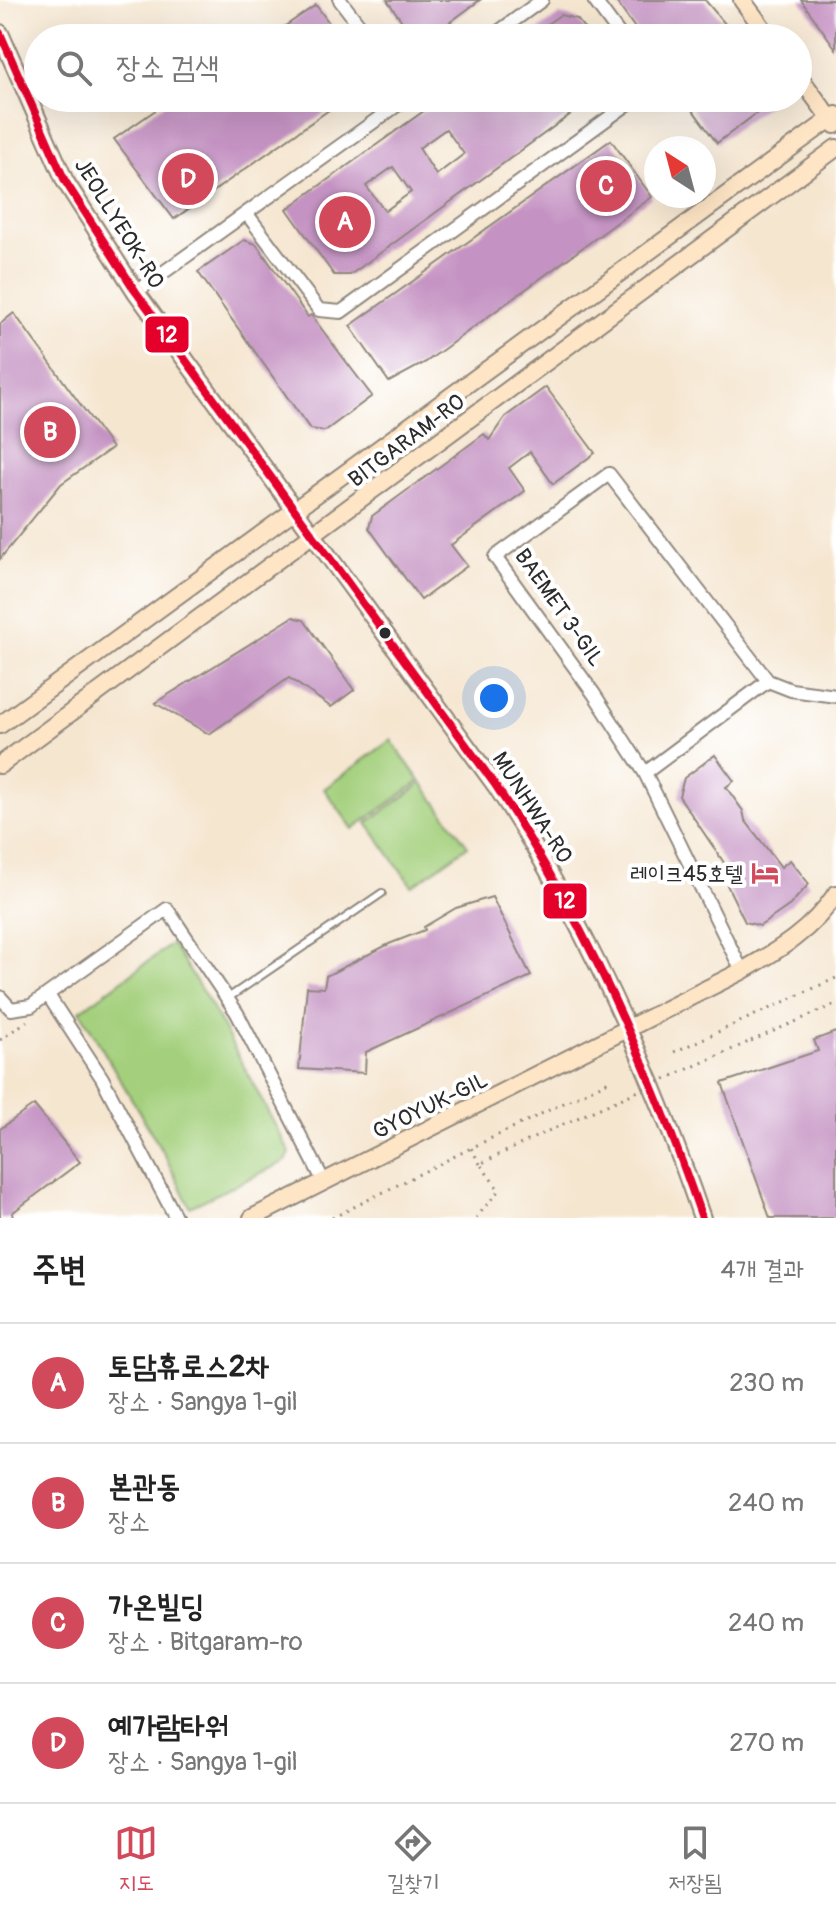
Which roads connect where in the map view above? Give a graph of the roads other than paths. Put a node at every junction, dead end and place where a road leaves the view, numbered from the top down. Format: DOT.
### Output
graph roads {
  1 [pos="340,0"];
  2 [pos="542,0"];
  3 [pos="594,0"];
  4 [pos="742,0"];
  5 [pos="358,24"];
  6 [pos="509,24"];
  7 [pos="612,24"];
  8 [pos="760,24"];
  9 [pos="0,33"];
  10 [pos="24,88"];
  11 [pos="812,92"];
  12 [pos="35,112"];
  13 [pos="388,112"];
  14 [pos="617,112"];
  15 [pos="834,120"];
  16 [pos="836,148"];
  17 [pos="247,214"];
  18 [pos="136,292"];
  19 [pos="296,509"];
  20 [pos="315,536"];
  21 [pos="768,681"];
  22 [pos="836,696"];
  23 [pos="0,725"];
  24 [pos="0,765"];
  25 [pos="645,773"];
  26 [pos="382,893"];
  27 [pos="836,894"];
  28 [pos="742,971"];
  29 [pos="48,995"];
  30 [pos="0,997"];
  31 [pos="228,998"];
  32 [pos="628,1032"];
  33 [pos="324,1182"];
  34 [pos="176,1218"];
  35 [pos="252,1218"];
  36 [pos="702,1218"];
  1 -- 5 [label="street"];
  2 -- 6 [label="street"];
  3 -- 7 [label="street"];
  4 -- 8 [label="street"];
  9 -- 10 [label="street, JEOLLYEOK-RO"];
  11 -- 15 [label="street"];
  12 -- 18 [label="street, JEOLLYEOK-RO"];
  13 -- 17 [label="street"];
  14 -- 17 [label="street"];
  15 -- 19 [label="street, BITGARAM-RO"];
  16 -- 20 [label="street, BITGARAM-RO"];
  17 -- 18 [label="street"];
  18 -- 19 [label="street, JEOLLYEOK-RO"];
  19 -- 20 [label="street, JEOLLYEOK-RO"];
  19 -- 23 [label="street, BITGARAM-RO"];
  20 -- 24 [label="street, BITGARAM-RO"];
  20 -- 32 [label="street, MUNHWA-RO"];
  21 -- 22 [label="street"];
  21 -- 25 [label="street"];
  21 -- 25 [label="street, BAEMET 3-GIL"];
  25 -- 28 [label="street, BAEMET 3-GIL"];
  26 -- 31 [label="lane"];
  27 -- 28 [label="street"];
  28 -- 32 [label="street"];
  29 -- 30 [label="street"];
  29 -- 31 [label="street"];
  29 -- 34 [label="street"];
  31 -- 33 [label="street"];
  32 -- 33 [label="street, GYOYUK-GIL"];
  32 -- 36 [label="street, MUNHWA-RO"];
  33 -- 35 [label="street, GYOYUK-GIL"];
}
